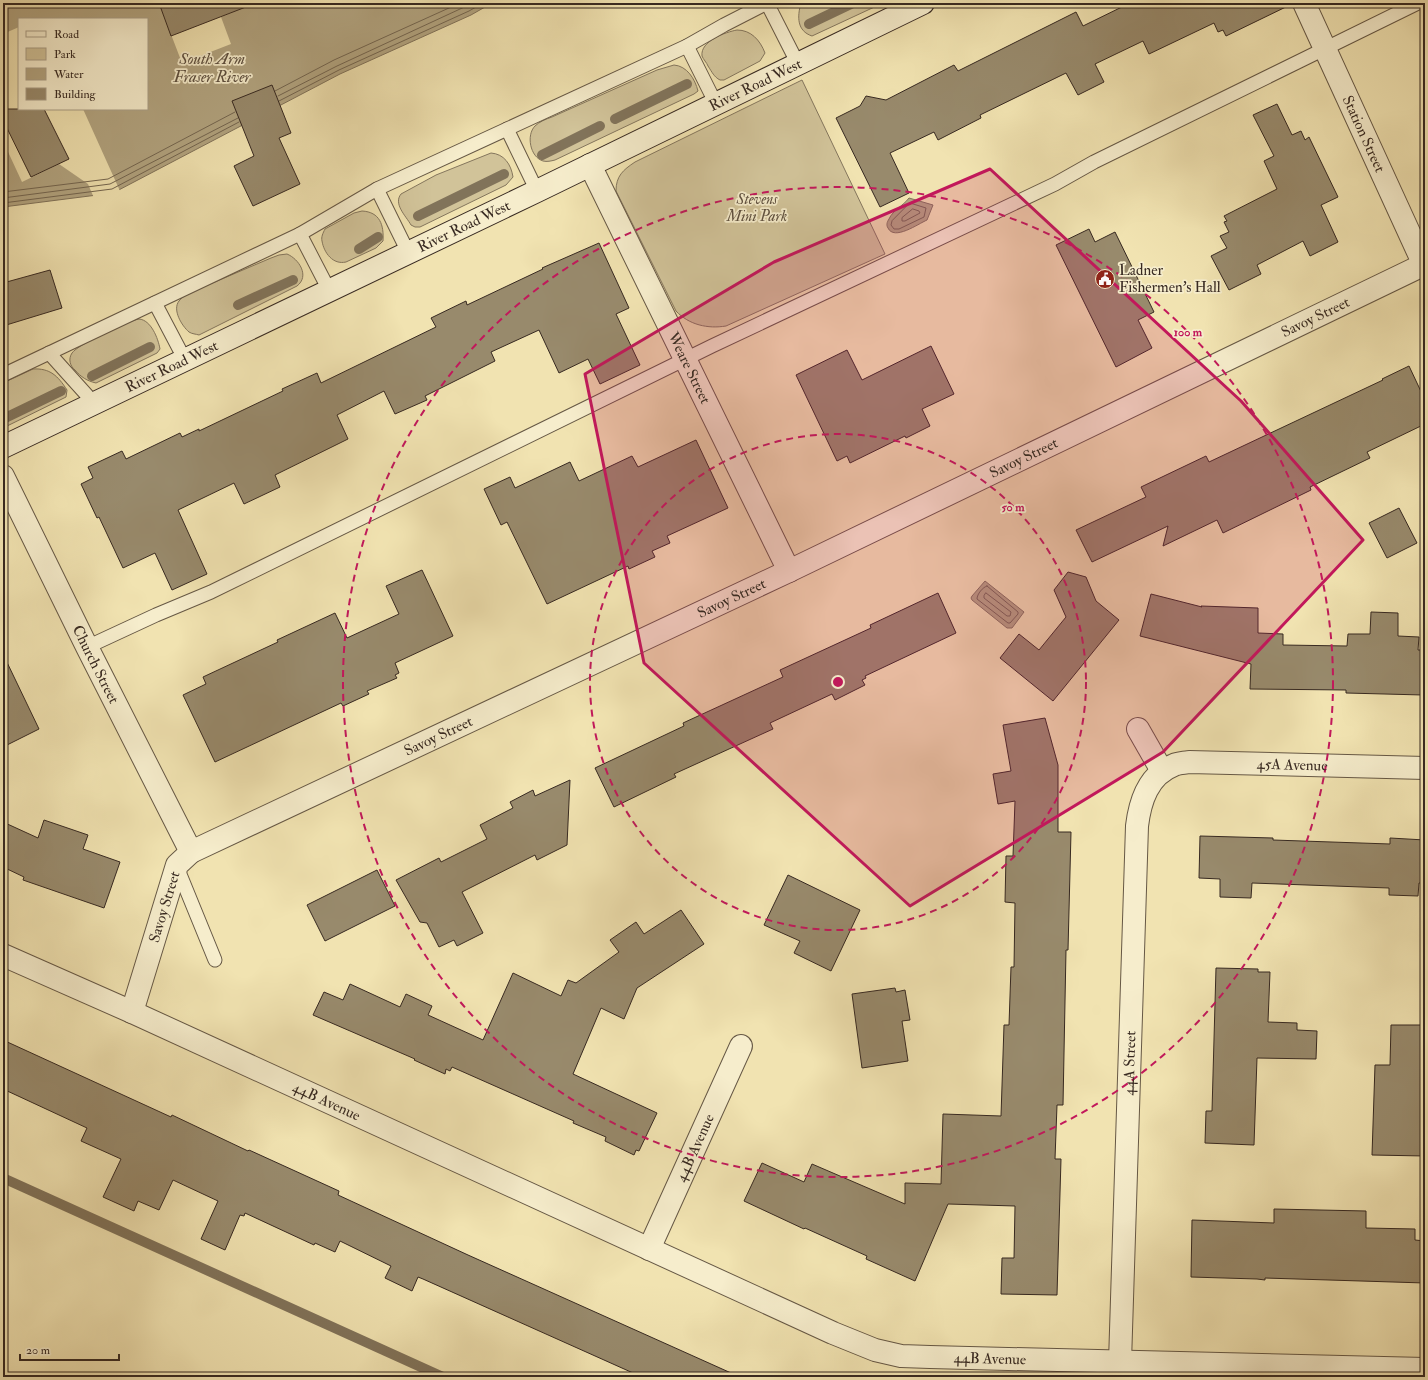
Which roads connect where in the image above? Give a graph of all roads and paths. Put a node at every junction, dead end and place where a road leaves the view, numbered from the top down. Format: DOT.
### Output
graph roads {
  1 [pos="767,3"];
  2 [pos="923,3"];
  3 [pos="1304,3"];
  4 [pos="1418,3"];
  5 [pos="687,46"];
  6 [pos="1324,49"];
  7 [pos="798,64"];
  8 [pos="716,104"];
  9 [pos="507,129"];
  10 [pos="590,165"];
  11 [pos="377,189"];
  12 [pos="537,191"];
  13 [pos="300,234"];
  14 [pos="408,252"];
  15 [pos="1424,264"];
  16 [pos="329,290"];
  17 [pos="155,303"];
  18 [pos="49,353"];
  19 [pos="685,359"];
  20 [pos="185,360"];
  21 [pos="3,375"];
  22 [pos="94,404"];
  23 [pos="3,447"];
  24 [pos="3,476"];
  25 [pos="789,571"];
  26 [pos="87,647"];
  27 [pos="1138,729"];
  28 [pos="1425,768"];
  29 [pos="1162,771"];
  30 [pos="184,859"];
  31 [pos="3,955"];
  32 [pos="215,960"];
  33 [pos="132,1012"];
  34 [pos="740,1046"];
  35 [pos="649,1249"];
  36 [pos="1120,1362"];
  37 [pos="1425,1369"];
  1 -- 5 [label="lane"];
  1 -- 7 [label="lane"];
  2 -- 7 [label="street, River Road West"];
  3 -- 6 [label="street, Station Street"];
  4 -- 6 [label="lane"];
  5 -- 8 [label="lane"];
  5 -- 9 [label="lane"];
  6 -- 15 [label="street, Station Street"];
  6 -- 19 [label="lane"];
  7 -- 8 [label="street, River Road West"];
  8 -- 10 [label="street, River Road West"];
  9 -- 11 [label="lane"];
  9 -- 12 [label="lane"];
  10 -- 12 [label="street, River Road West"];
  10 -- 19 [label="street, Weare Street"];
  11 -- 13 [label="lane"];
  11 -- 14 [label="lane"];
  12 -- 14 [label="street, River Road West"];
  13 -- 16 [label="lane"];
  13 -- 17 [label="lane"];
  14 -- 16 [label="street, River Road West"];
  15 -- 25 [label="street, Savoy Street"];
  16 -- 20 [label="street, River Road West"];
  17 -- 18 [label="lane"];
  17 -- 20 [label="lane"];
  18 -- 21 [label="lane"];
  18 -- 22 [label="lane"];
  19 -- 25 [label="street, Weare Street"];
  19 -- 26 [label="lane"];
  20 -- 22 [label="street, River Road West"];
  22 -- 23 [label="street, River Road West"];
  24 -- 26 [label="street, Church Street"];
  25 -- 30 [label="street, Savoy Street"];
  26 -- 30 [label="street, Church Street"];
  27 -- 29 [label="street"];
  28 -- 29 [label="street, 45A Avenue"];
  29 -- 36 [label="street, 44A Street"];
  30 -- 32 [label="lane"];
  30 -- 33 [label="street, Savoy Street"];
  31 -- 33 [label="street, 44B Avenue"];
  33 -- 35 [label="street, 44B Avenue"];
  34 -- 35 [label="street, 44B Avenue"];
  35 -- 36 [label="street, 44B Avenue"];
  36 -- 37 [label="street, 44B Avenue"];
}
